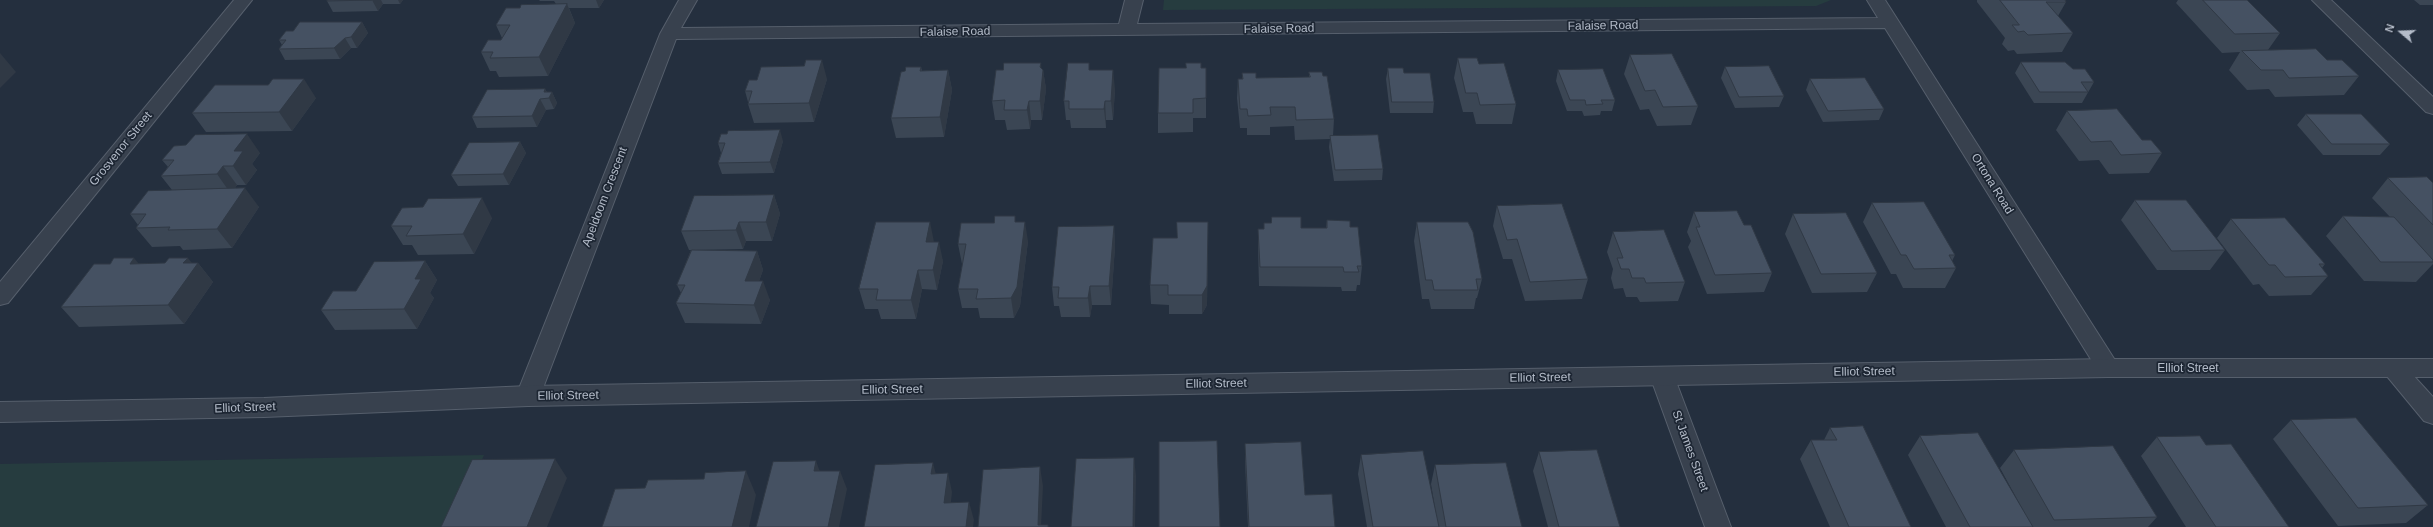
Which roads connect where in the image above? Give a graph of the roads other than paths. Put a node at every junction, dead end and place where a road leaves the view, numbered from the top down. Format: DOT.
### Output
graph roads {
  1 [pos="243,0"];
  2 [pos="688,0"];
  3 [pos="1134,0"];
  4 [pos="1876,0"];
  5 [pos="2321,0"];
  6 [pos="1890,23"];
  7 [pos="1127,30"];
  8 [pos="668,34"];
  9 [pos="2433,108"];
  10 [pos="0,297"];
  11 [pos="2108,368"];
  12 [pos="2433,368"];
  13 [pos="2394,369"];
  14 [pos="1662,376"];
  15 [pos="528,396"];
  16 [pos="0,412"];
  17 [pos="2433,414"];
  18 [pos="1718,527"];
  1 -- 10 [label="street, Grosvenor Street"];
  2 -- 8 [label="street, Apeldoom Crescent"];
  3 -- 7 [label="street"];
  4 -- 6 [label="street, Ortona Road"];
  5 -- 9 [label="street"];
  6 -- 7 [label="street, Falaise Road"];
  6 -- 11 [label="street, Ortona Road"];
  7 -- 8 [label="street, Falaise Road"];
  8 -- 15 [label="street, Apeldoom Crescent"];
  11 -- 13 [label="street, Elliot Street"];
  11 -- 14 [label="street, Elliot Street"];
  12 -- 13 [label="street, Elliot Street"];
  13 -- 17 [label="street"];
  14 -- 15 [label="street, Elliot Street"];
  14 -- 18 [label="street, St James Street"];
  15 -- 16 [label="street, Elliot Street"];
}
